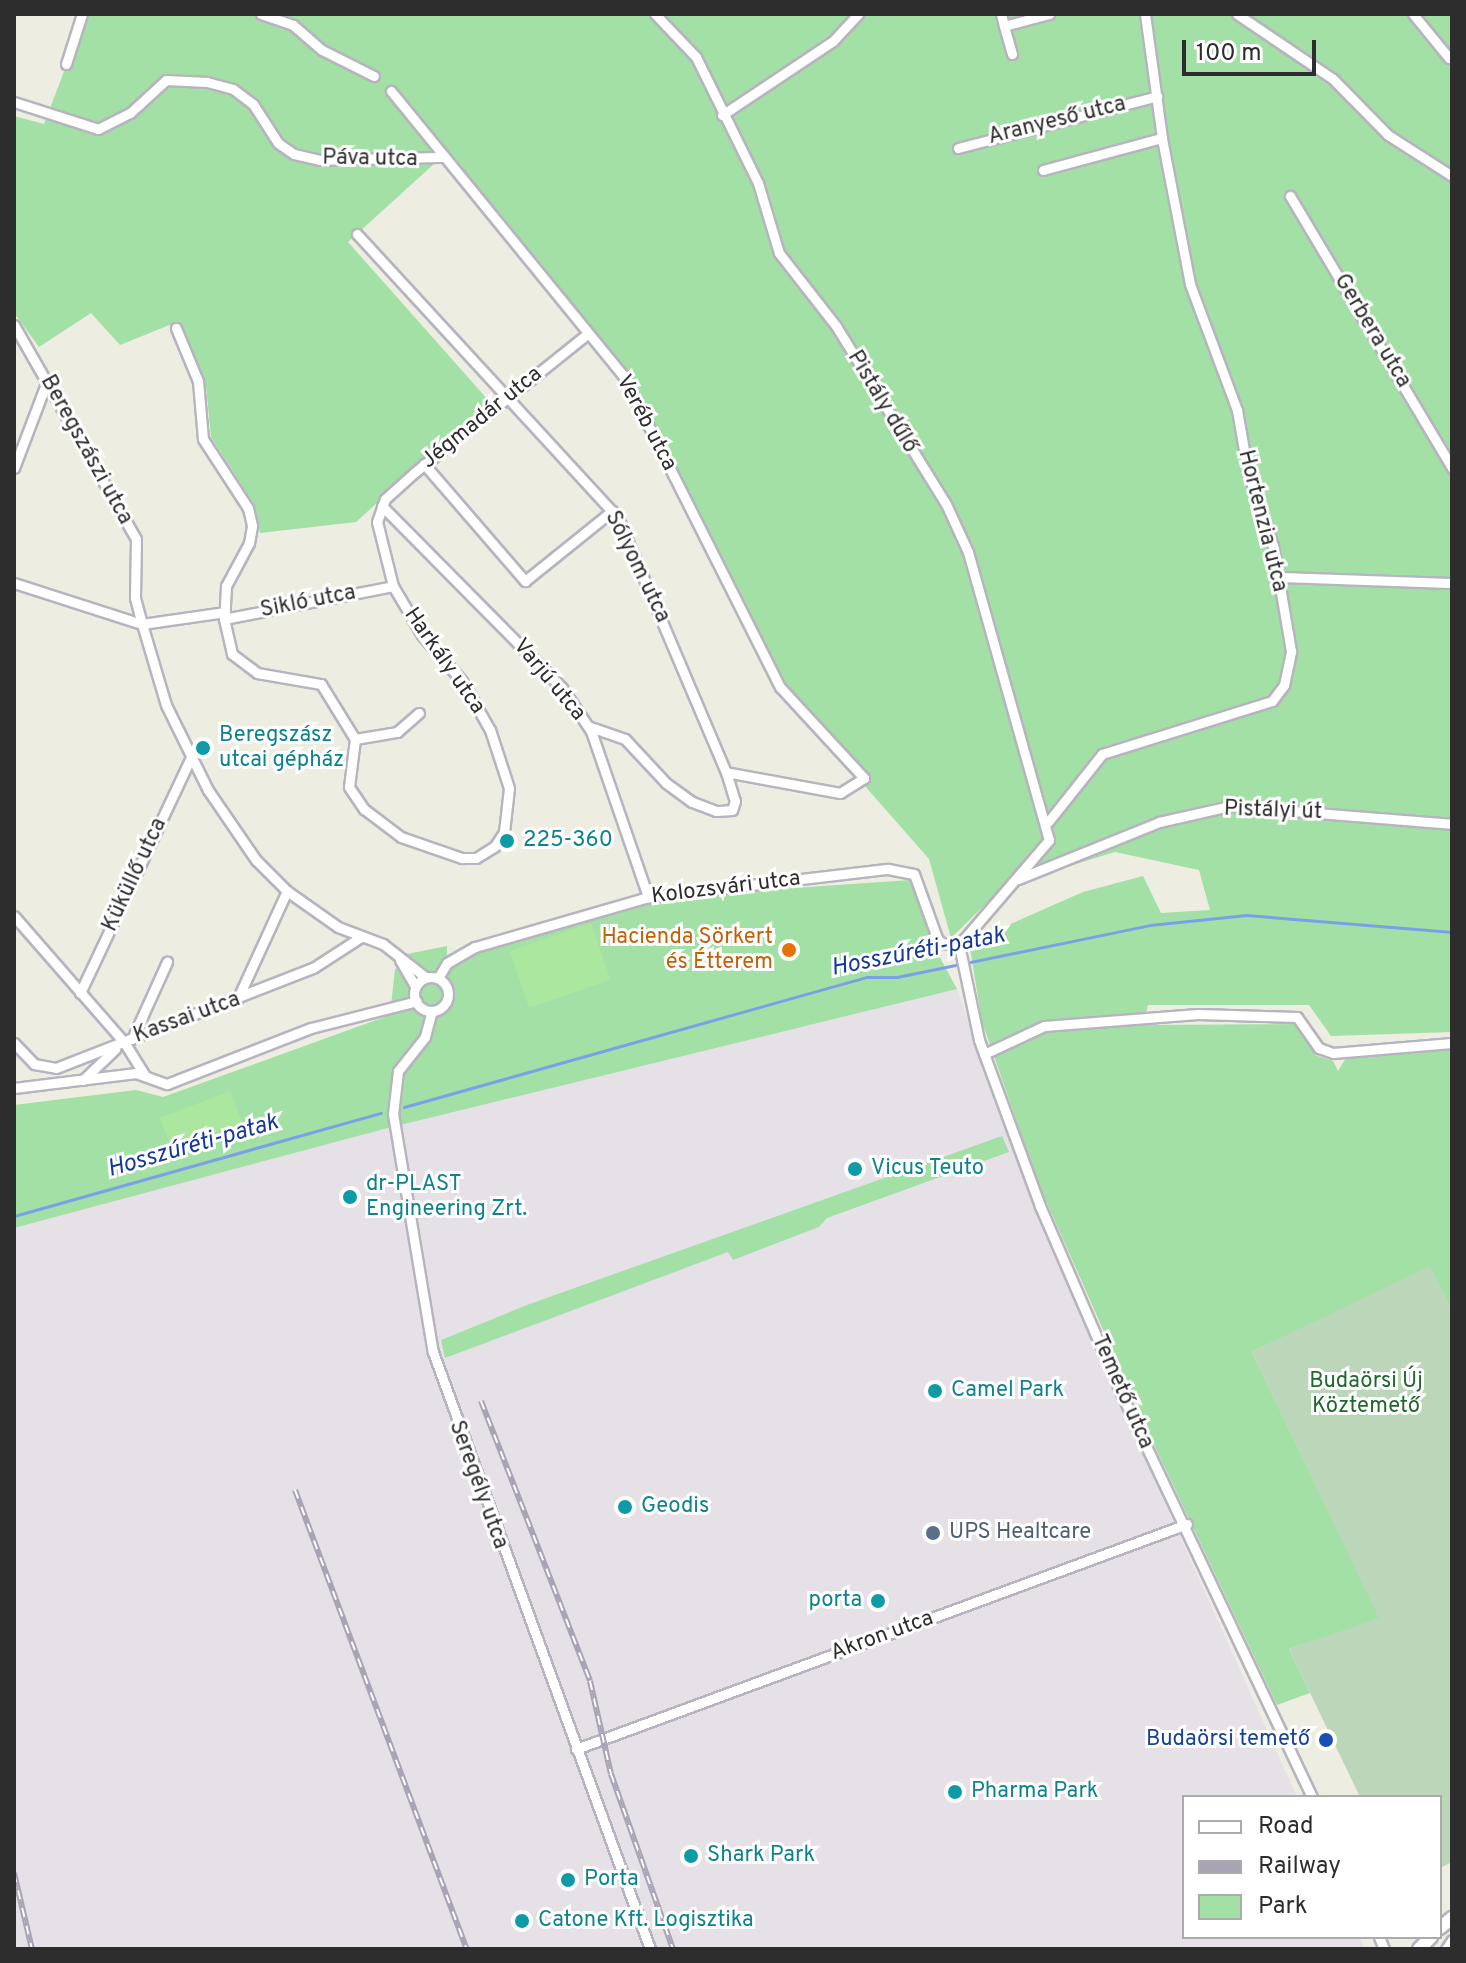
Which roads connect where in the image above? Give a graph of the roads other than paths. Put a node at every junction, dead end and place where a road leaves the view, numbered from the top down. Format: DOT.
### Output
graph roads {
  1 [pos="82,14"];
  2 [pos="261,14"];
  3 [pos="655,14"];
  4 [pos="858,14"];
  5 [pos="1001,14"];
  6 [pos="1049,14"];
  7 [pos="1145,14"];
  8 [pos="1237,14"];
  9 [pos="1413,14"];
  10 [pos="1004,26"];
  11 [pos="1012,54"];
  12 [pos="1449,58"];
  13 [pos="66,64"];
  14 [pos="374,76"];
  15 [pos="391,91"];
  16 [pos="1157,96"];
  17 [pos="14,102"];
  18 [pos="722,115"];
  19 [pos="1162,138"];
  20 [pos="958,148"];
  21 [pos="444,157"];
  22 [pos="1043,170"];
  23 [pos="1452,176"];
  24 [pos="1290,196"];
  25 [pos="357,234"];
  26 [pos="14,325"];
  27 [pos="176,328"];
  28 [pos="587,334"];
  29 [pos="47,381"];
  30 [pos="507,397"];
  31 [pos="424,464"];
  32 [pos="14,468"];
  33 [pos="1452,468"];
  34 [pos="382,506"];
  35 [pos="612,511"];
  36 [pos="1279,577"];
  37 [pos="14,583"];
  38 [pos="1452,583"];
  39 [pos="393,586"];
  40 [pos="225,615"];
  41 [pos="142,624"];
  42 [pos="419,713"];
  43 [pos="588,726"];
  44 [pos="355,739"];
  45 [pos="191,757"];
  46 [pos="726,772"];
  47 [pos="1048,822"];
  48 [pos="1452,824"];
  49 [pos="1045,848"];
  50 [pos="1057,866"];
  51 [pos="1018,879"];
  52 [pos="287,891"];
  53 [pos="648,897"];
  54 [pos="14,916"];
  55 [pos="361,937"];
  56 [pos="959,945"];
  57 [pos="396,954"];
  58 [pos="167,962"];
  59 [pos="424,976"];
  60 [pos="438,978"];
  61 [pos="415,986"];
  62 [pos="80,993"];
  63 [pos="237,1000"];
  64 [pos="417,1001"];
  65 [pos="431,1014"];
  66 [pos="128,1041"];
  67 [pos="14,1043"];
  68 [pos="1452,1043"];
  69 [pos="984,1054"];
  70 [pos="145,1075"];
  71 [pos="83,1080"];
  72 [pos="14,1088"];
  73 [pos="1187,1524"];
  74 [pos="576,1749"];
  75 [pos="1311,1795"];
  76 [pos="1452,1940"];
  77 [pos="650,1949"];
  78 [pos="1446,1949"];
  1 -- 13 [label="street"];
  2 -- 14 [label="street"];
  3 -- 18 [label="street, Pistály dűlő"];
  4 -- 18 [label="street"];
  5 -- 10 [label="street"];
  6 -- 10 [label="street"];
  7 -- 16 [label="street, Hortenzia utca"];
  8 -- 23 [label="street"];
  9 -- 12 [label="street"];
  10 -- 11 [label="street"];
  15 -- 21 [label="street, Veréb utca"];
  16 -- 19 [label="street, Hortenzia utca"];
  16 -- 20 [label="street, Aranyeső utca"];
  17 -- 21 [label="street, Páva utca"];
  18 -- 47 [label="street, Pistály dűlő"];
  19 -- 22 [label="street"];
  19 -- 36 [label="street, Hortenzia utca"];
  21 -- 28 [label="street, Veréb utca"];
  24 -- 33 [label="street, Gerbera utca"];
  25 -- 30 [label="street, Sólyom utca"];
  26 -- 29 [label="street, Beregszászi utca"];
  27 -- 40 [label="street"];
  28 -- 30 [label="street, Jégmadár utca"];
  28 -- 46 [label="street, Veréb utca"];
  29 -- 32 [label="street"];
  29 -- 41 [label="street, Beregszászi utca"];
  30 -- 31 [label="street, Jégmadár utca"];
  30 -- 35 [label="street, Sólyom utca"];
  31 -- 34 [label="street, Jégmadár utca"];
  31 -- 35 [label="street"];
  34 -- 39 [label="street, Harkály utca"];
  34 -- 43 [label="street, Varjú utca"];
  35 -- 46 [label="street, Sólyom utca"];
  36 -- 38 [label="street"];
  36 -- 47 [label="street, Hortenzia utca"];
  37 -- 41 [label="street"];
  39 -- 40 [label="street, Sikló utca"];
  39 -- 44 [label="street, Harkály utca"];
  40 -- 41 [label="street"];
  40 -- 44 [label="street"];
  41 -- 45 [label="street, Beregszászi utca"];
  42 -- 44 [label="street"];
  43 -- 46 [label="street, Sólyom utca"];
  43 -- 53 [label="street, Varjú utca"];
  45 -- 52 [label="street, Beregszászi utca"];
  45 -- 62 [label="street, Küküllő utca"];
  47 -- 49 [label="street"];
  48 -- 50 [label="street, Pistályi út"];
  49 -- 50 [label="street"];
  49 -- 51 [label="street"];
  50 -- 51 [label="street, Pistályi út"];
  51 -- 56 [label="street"];
  52 -- 55 [label="street, Beregszászi utca"];
  52 -- 63 [label="street"];
  53 -- 56 [label="street, Kolozsvári utca"];
  53 -- 60 [label="street, Kolozsvári utca"];
  54 -- 62 [label="street"];
  55 -- 57 [label="street, Beregszászi utca"];
  55 -- 63 [label="street, Kassai utca"];
  56 -- 69 [label="street, Temető utca"];
  57 -- 59 [label="street, Beregszászi utca"];
  57 -- 61 [label="street"];
  58 -- 66 [label="street"];
  59 -- 60 [label="street"];
  59 -- 61 [label="street"];
  60 -- 65 [label="street"];
  61 -- 64 [label="street"];
  62 -- 66 [label="street"];
  63 -- 66 [label="street, Kassai utca"];
  64 -- 65 [label="street"];
  64 -- 70 [label="street"];
  65 -- 74 [label="street, Seregély utca"];
  66 -- 67 [label="street, Kassai utca"];
  66 -- 70 [label="street"];
  66 -- 71 [label="street"];
  68 -- 69 [label="street"];
  69 -- 73 [label="street, Temető utca"];
  70 -- 71 [label="street"];
  71 -- 72 [label="street"];
  73 -- 74 [label="street, Akron utca"];
  73 -- 75 [label="street, Temető utca"];
  74 -- 77 [label="street, Seregély utca"];
  76 -- 78 [label="street"];
}
